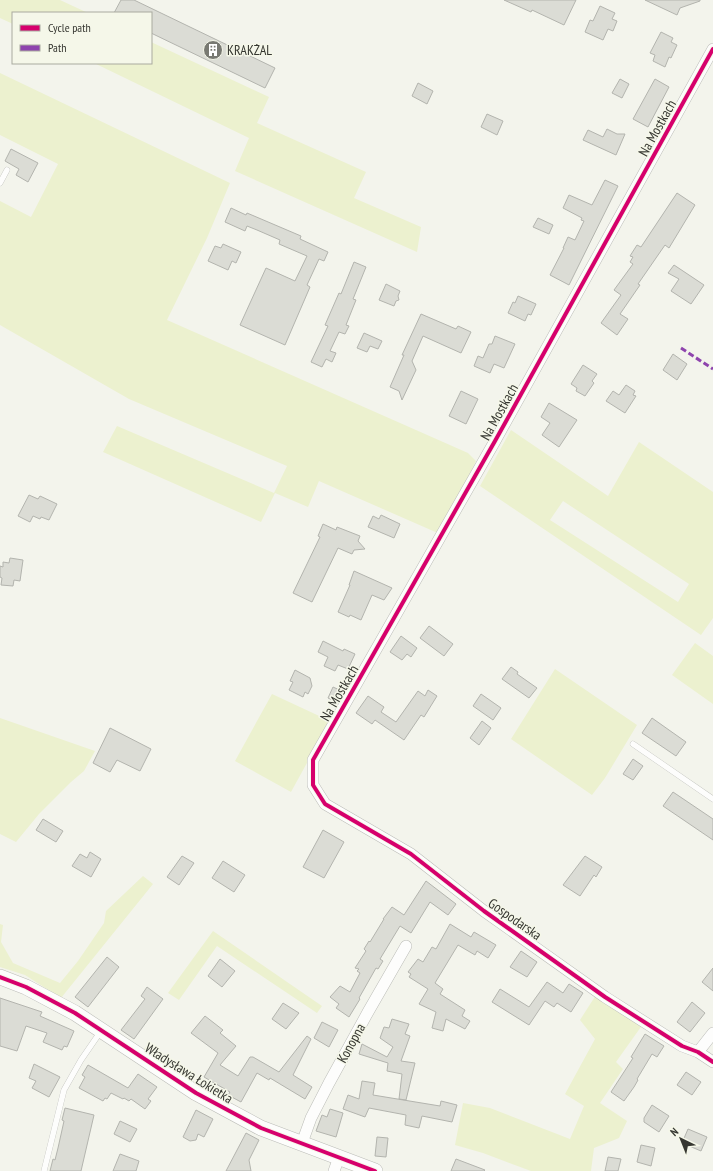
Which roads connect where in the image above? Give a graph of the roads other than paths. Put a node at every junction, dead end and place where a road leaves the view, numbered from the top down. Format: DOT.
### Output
graph roads {
  1 [pos="713,49"];
  2 [pos="8,170"];
  3 [pos="0,183"];
  4 [pos="633,744"];
  5 [pos="313,785"];
  6 [pos="713,799"];
  7 [pos="406,946"];
  8 [pos="0,977"];
  9 [pos="101,1031"];
  10 [pos="713,1033"];
  11 [pos="698,1052"];
  12 [pos="713,1062"];
  13 [pos="302,1143"];
  14 [pos="336,1164"];
  15 [pos="44,1171"];
  16 [pos="375,1171"];
  1 -- 5 [label="street, Na Mostkach"];
  2 -- 3 [label="lane"];
  4 -- 6 [label="lane"];
  5 -- 11 [label="street, Gospodarska"];
  7 -- 13 [label="street, Konopna"];
  8 -- 9 [label="street, Władysława Łokietka"];
  9 -- 13 [label="street, Władysława Łokietka"];
  9 -- 15 [label="lane"];
  10 -- 11 [label="street"];
  11 -- 12 [label="street, Gospodarska"];
  13 -- 14 [label="street, Władysława Łokietka"];
  14 -- 16 [label="street, Władysława Łokietka"];
}
